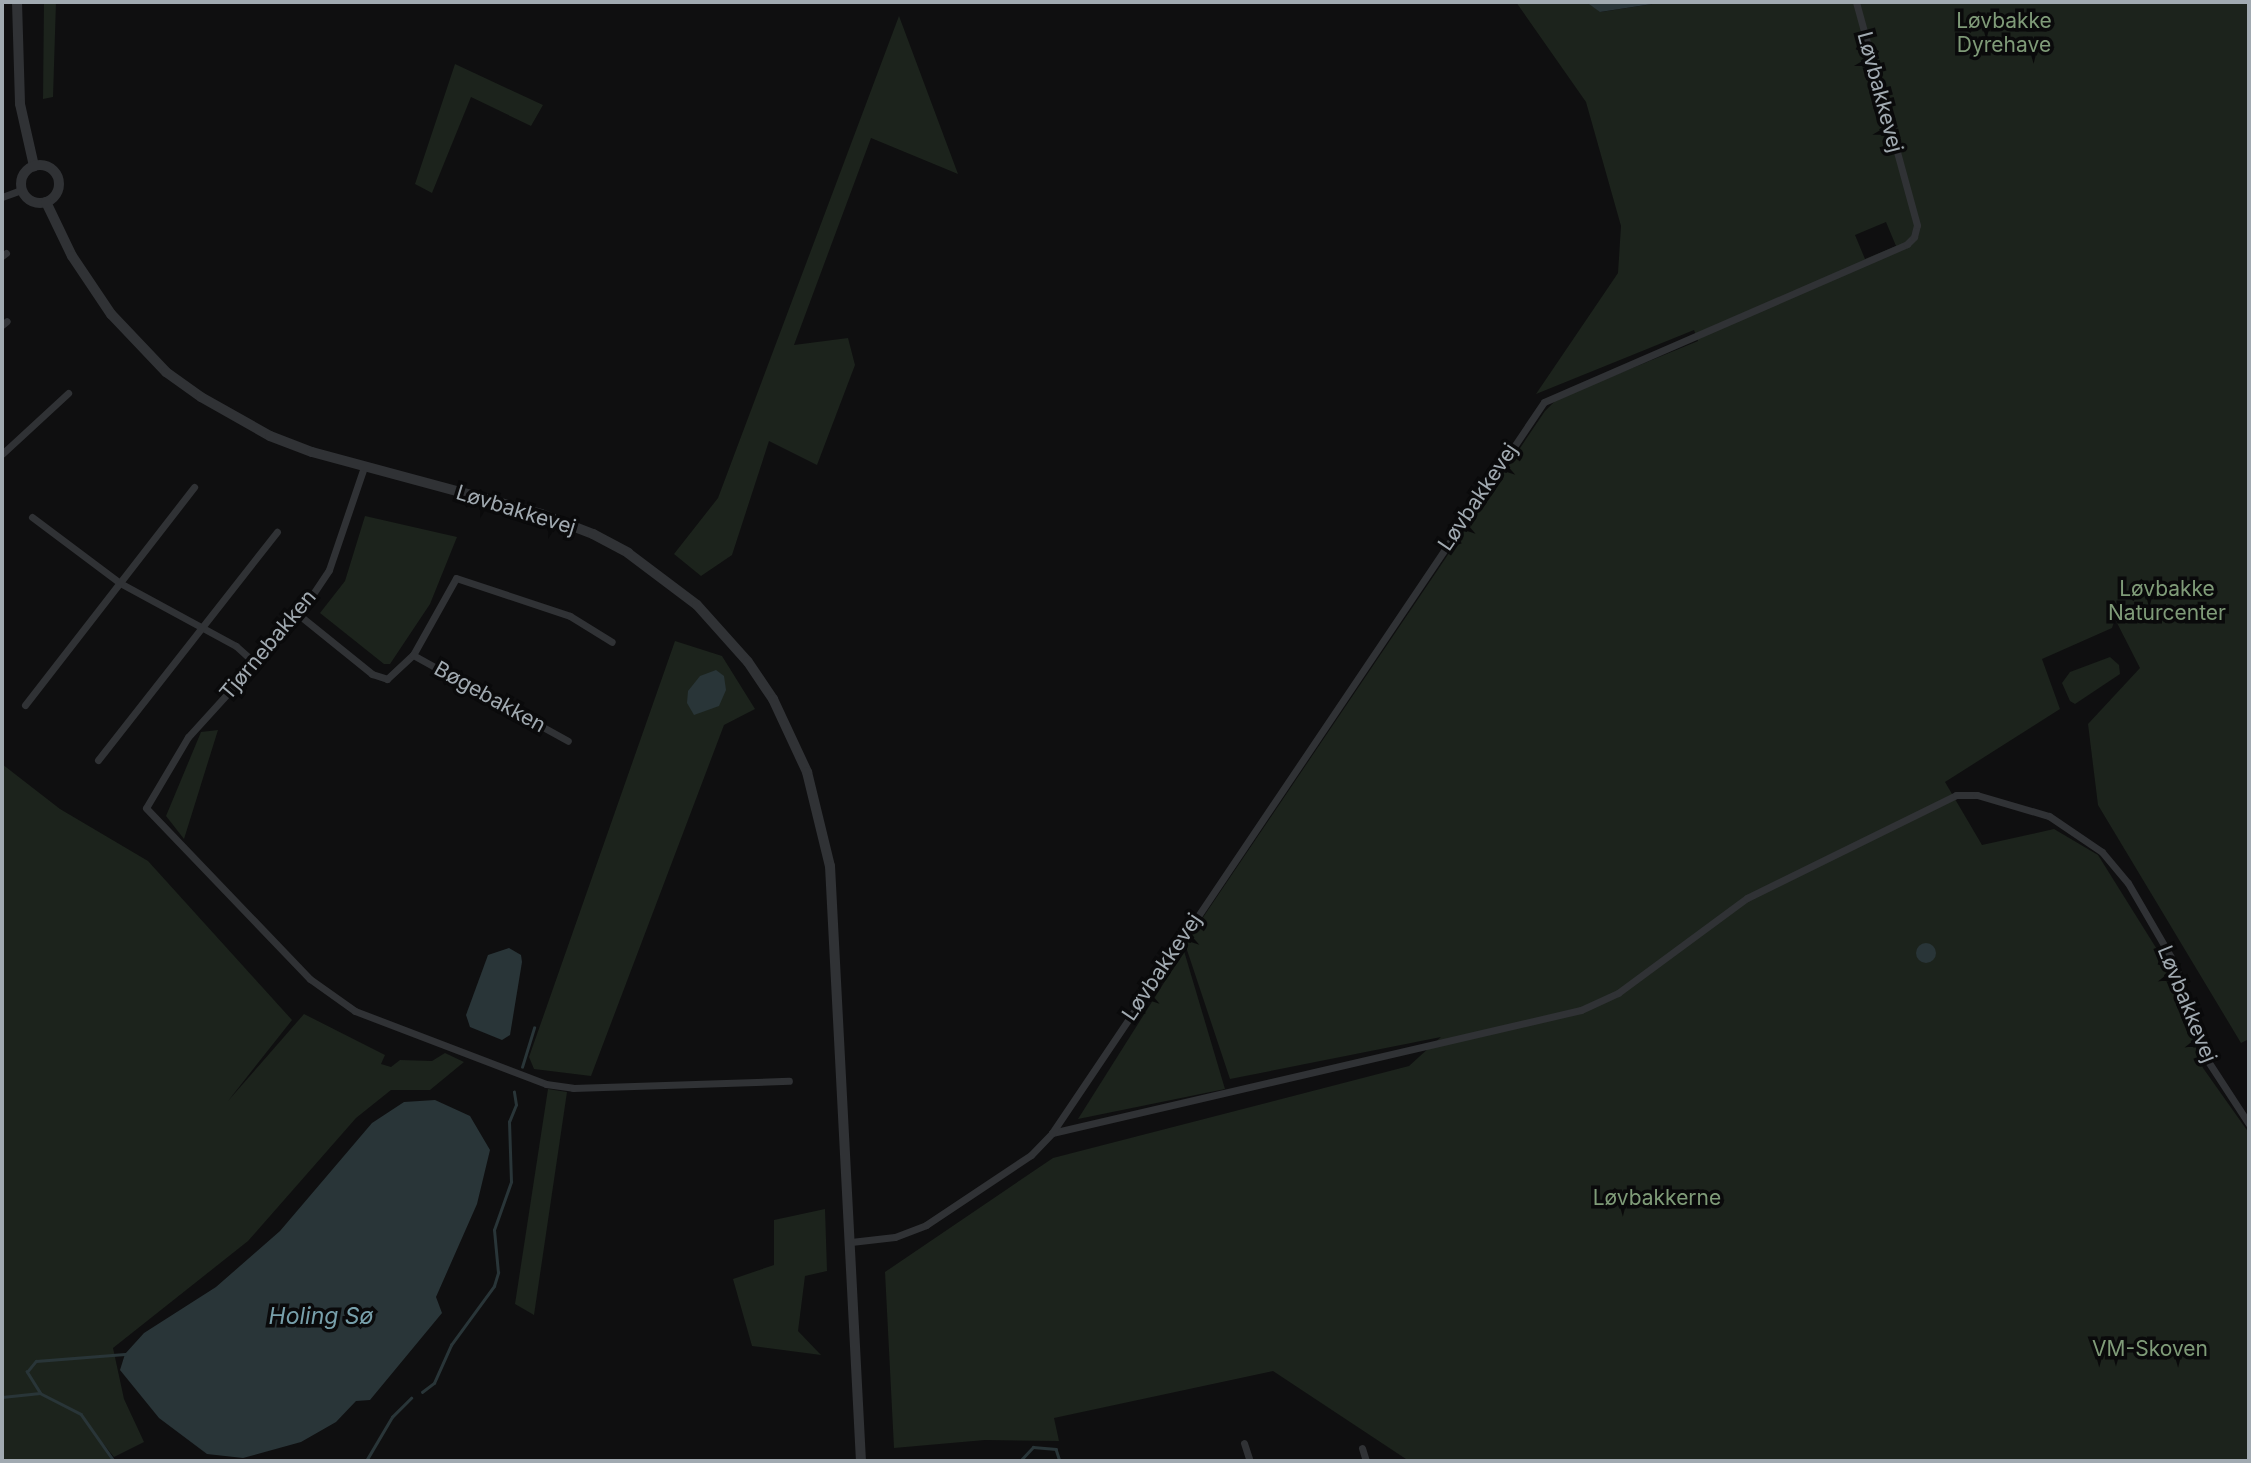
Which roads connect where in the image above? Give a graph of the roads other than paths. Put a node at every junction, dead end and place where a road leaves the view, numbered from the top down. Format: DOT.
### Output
graph roads {
  1 [pos="17,2"];
  2 [pos="1856,2"];
  3 [pos="34,166"];
  4 [pos="21,190"];
  5 [pos="2,197"];
  6 [pos="46,202"];
  7 [pos="68,393"];
  8 [pos="2,454"];
  9 [pos="364,467"];
  10 [pos="194,487"];
  11 [pos="32,517"];
  12 [pos="277,532"];
  13 [pos="120,583"];
  14 [pos="299,615"];
  15 [pos="203,628"];
  16 [pos="612,642"];
  17 [pos="413,654"];
  18 [pos="256,664"];
  19 [pos="25,705"];
  20 [pos="568,741"];
  21 [pos="98,760"];
  22 [pos="789,1081"];
  23 [pos="2249,1124"];
  24 [pos="1052,1133"];
  25 [pos="850,1242"];
  26 [pos="1244,1443"];
  27 [pos="1362,1448"];
  28 [pos="861,1461"];
  29 [pos="1250,1461"];
  30 [pos="1366,1461"];
  1 -- 3 [label="street"];
  2 -- 24 [label="street, Løvbakkevej"];
  3 -- 4 [label="street"];
  3 -- 6 [label="street"];
  4 -- 5 [label="street"];
  4 -- 6 [label="street"];
  6 -- 9 [label="street, Løvbakkevej"];
  7 -- 8 [label="street"];
  9 -- 14 [label="street, Tjørnebakken"];
  9 -- 25 [label="street, Løvbakkevej"];
  10 -- 13 [label="street"];
  11 -- 13 [label="street"];
  12 -- 15 [label="street"];
  13 -- 15 [label="street"];
  13 -- 19 [label="street"];
  14 -- 17 [label="street, Bøgebakken"];
  14 -- 18 [label="street, Tjørnebakken"];
  15 -- 18 [label="street"];
  15 -- 21 [label="street"];
  16 -- 17 [label="street, Bøgebakken"];
  17 -- 20 [label="street, Bøgebakken"];
  18 -- 22 [label="street, Tjørnebakken"];
  23 -- 24 [label="street, Løvbakkevej"];
  24 -- 25 [label="street, Løvbakkevej"];
  25 -- 28 [label="street, Løvbakkevej"];
  26 -- 29 [label="street"];
  27 -- 30 [label="street"];
}
